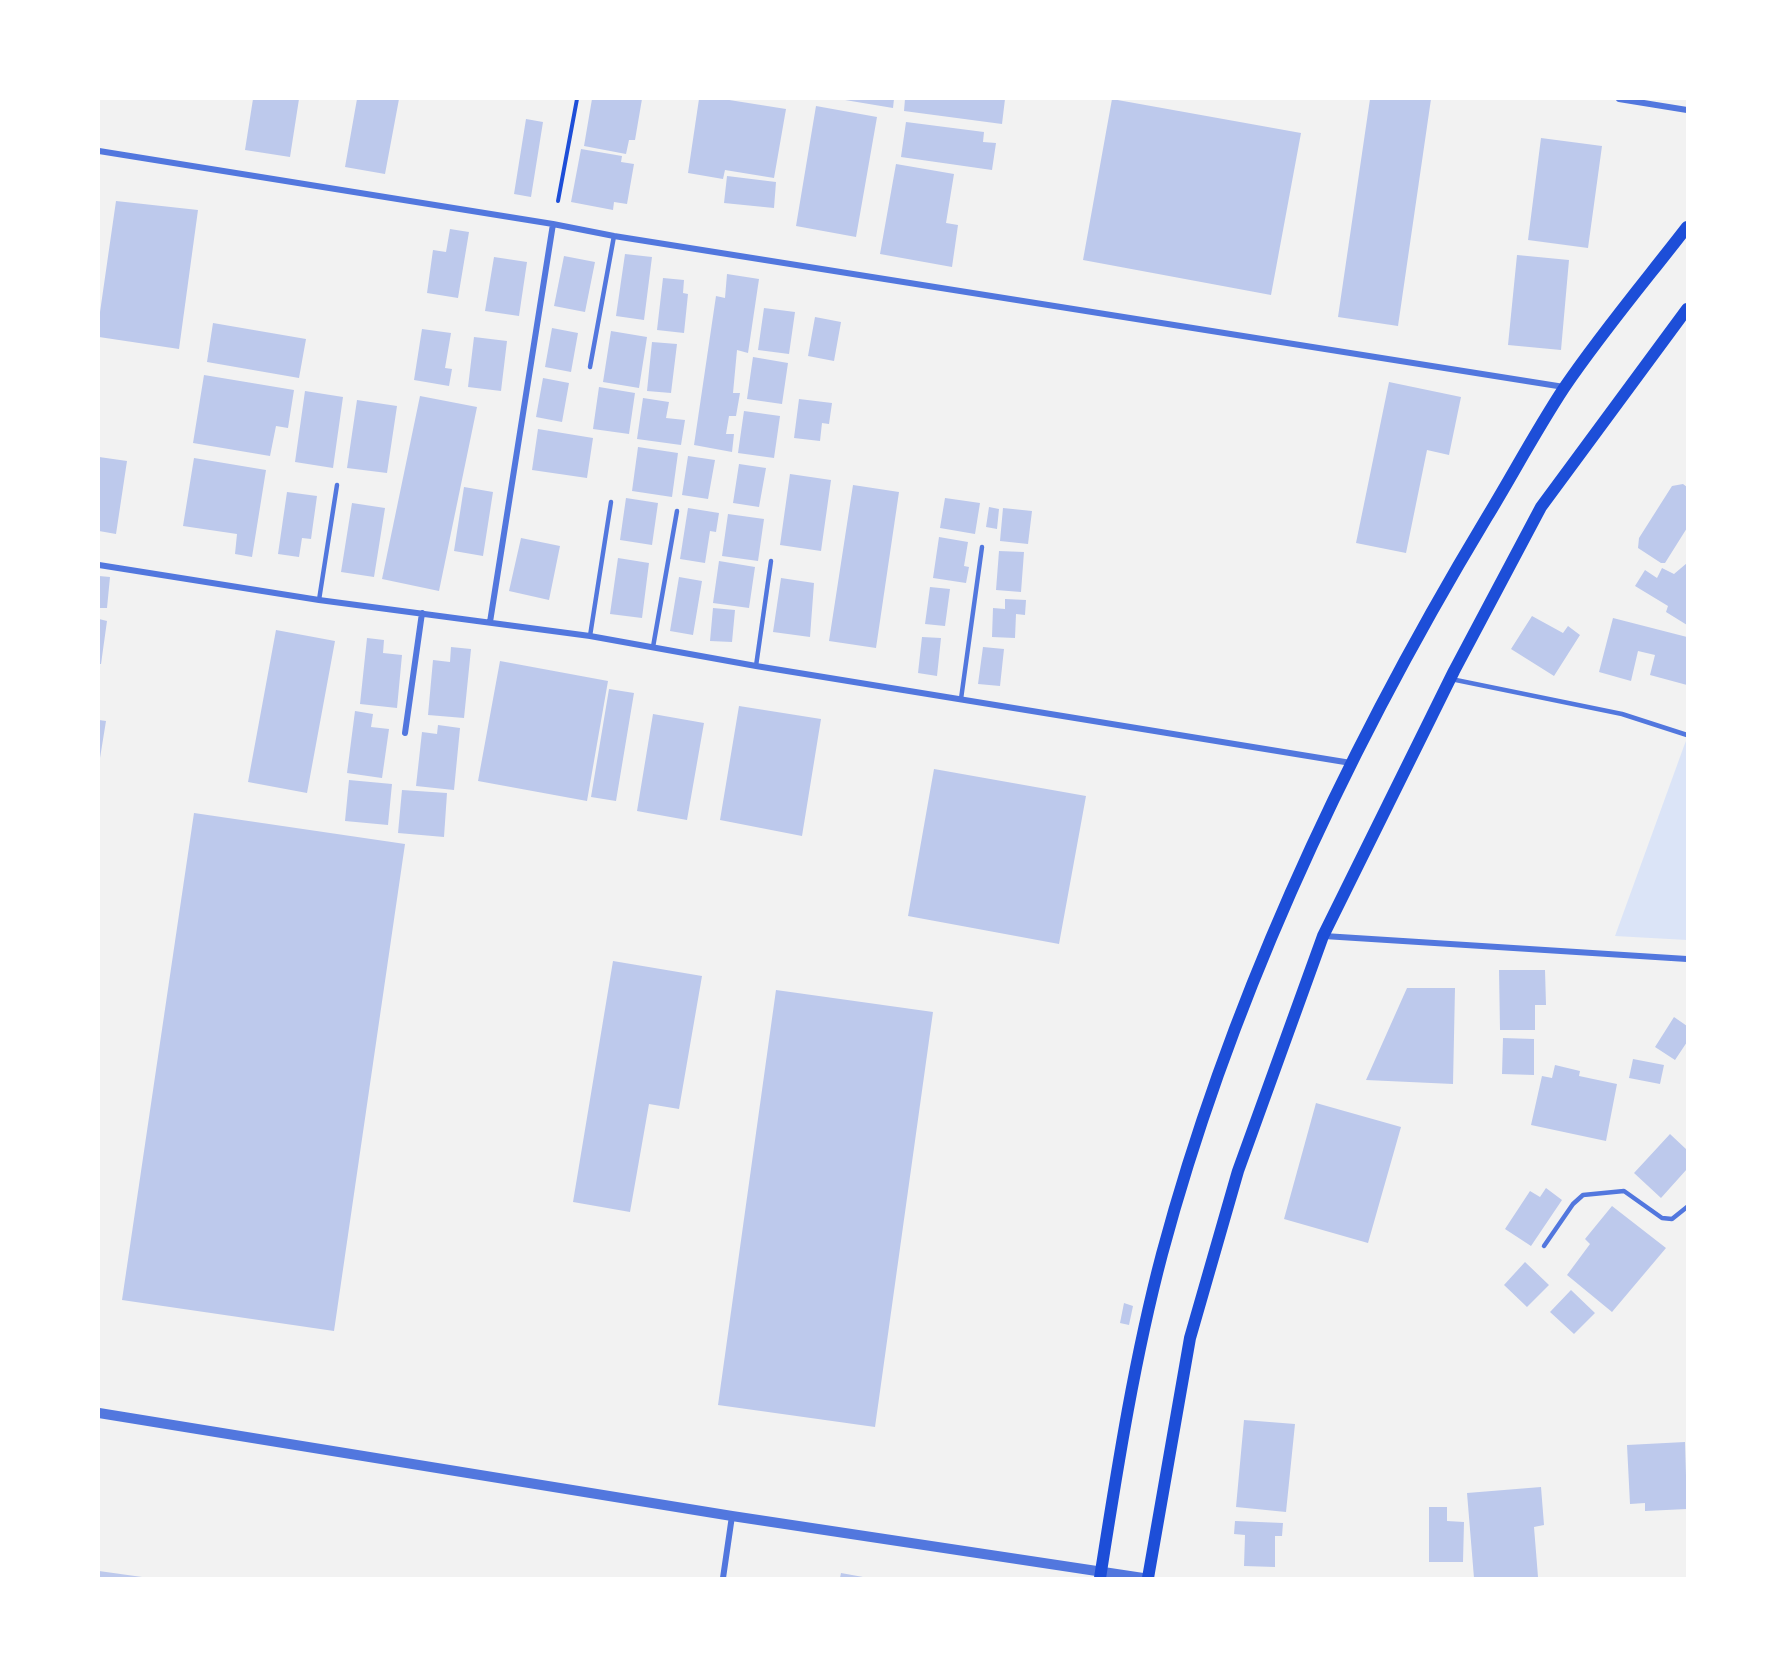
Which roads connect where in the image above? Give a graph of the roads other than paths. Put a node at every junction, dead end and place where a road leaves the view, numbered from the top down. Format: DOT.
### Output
graph roads {
  1 [pos="1619,99"];
  2 [pos="1687,110"];
  3 [pos="99,150"];
  4 [pos="553,224"];
  5 [pos="1687,227"];
  6 [pos="614,236"];
  7 [pos="1687,309"];
  8 [pos="590,367"];
  9 [pos="1565,387"];
  10 [pos="337,485"];
  11 [pos="611,502"];
  12 [pos="677,511"];
  13 [pos="982,547"];
  14 [pos="771,561"];
  15 [pos="99,565"];
  16 [pos="319,600"];
  17 [pos="422,613"];
  18 [pos="490,622"];
  19 [pos="590,636"];
  20 [pos="653,647"];
  21 [pos="756,666"];
  22 [pos="1450,679"];
  23 [pos="961,699"];
  24 [pos="405,733"];
  25 [pos="1687,735"];
  26 [pos="1351,763"];
  27 [pos="1323,936"];
  28 [pos="1687,958"];
  29 [pos="1687,1207"];
  30 [pos="1544,1245"];
  31 [pos="99,1413"];
  32 [pos="732,1516"];
  33 [pos="1100,1574"];
  34 [pos="723,1578"];
  35 [pos="1143,1578"];
  36 [pos="1148,1578"];
  1 -- 2 [label="street"];
  3 -- 4 [label="street"];
  4 -- 6 [label="street"];
  4 -- 18 [label="street"];
  5 -- 9 [label="main road"];
  6 -- 8 [label="lane"];
  6 -- 9 [label="street"];
  7 -- 22 [label="main road"];
  9 -- 26 [label="main road"];
  10 -- 16 [label="lane"];
  11 -- 19 [label="lane"];
  12 -- 20 [label="lane"];
  13 -- 23 [label="lane"];
  14 -- 21 [label="lane"];
  15 -- 16 [label="street"];
  16 -- 17 [label="street"];
  17 -- 18 [label="street"];
  17 -- 24 [label="street"];
  18 -- 19 [label="street"];
  19 -- 20 [label="street"];
  20 -- 21 [label="street"];
  21 -- 23 [label="street"];
  22 -- 25 [label="lane"];
  22 -- 27 [label="main road"];
  23 -- 26 [label="street"];
  26 -- 33 [label="main road"];
  27 -- 28 [label="street"];
  27 -- 36 [label="main road"];
  29 -- 30 [label="lane"];
  31 -- 32 [label="street"];
  32 -- 33 [label="street"];
  32 -- 34 [label="street"];
  33 -- 35 [label="street"];
}
